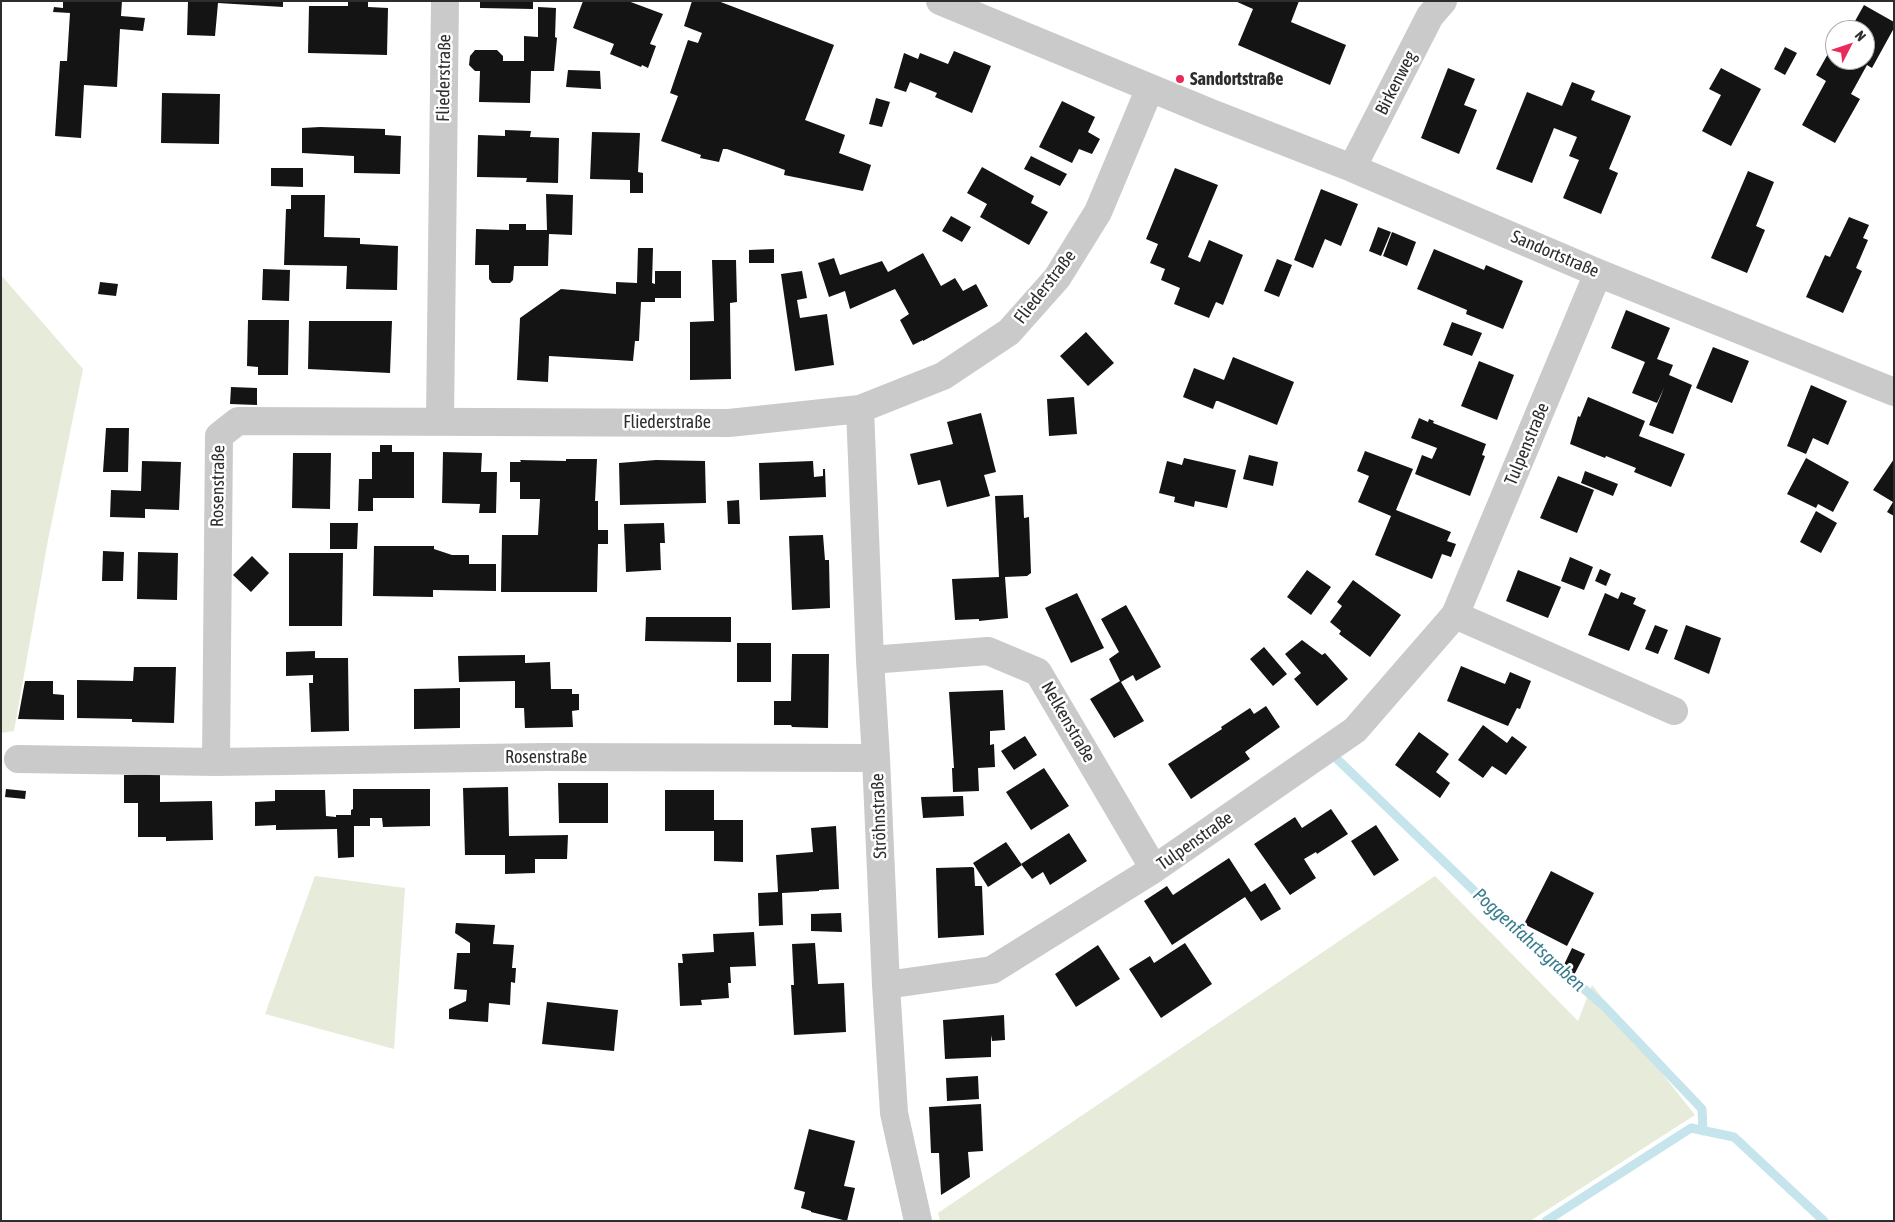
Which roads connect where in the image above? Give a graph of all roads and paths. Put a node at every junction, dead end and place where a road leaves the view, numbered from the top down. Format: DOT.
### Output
graph roads {
  1 [pos="445,1"];
  2 [pos="940,1"];
  3 [pos="1443,1"];
  4 [pos="987,11"];
  5 [pos="1150,88"];
  6 [pos="1352,168"];
  7 [pos="1598,273"];
  8 [pos="1894,392"];
  9 [pos="860,409"];
  10 [pos="440,421"];
  11 [pos="1455,614"];
  12 [pos="870,660"];
  13 [pos="1674,711"];
  14 [pos="876,758"];
  15 [pos="18,759"];
  16 [pos="216,762"];
  17 [pos="1154,869"];
  18 [pos="886,985"];
  19 [pos="918,1221"];
  1 -- 10 [label="street, Fliederstraße"];
  2 -- 4 [label="street, Sandortstraße"];
  3 -- 6 [label="street, Birkenweg"];
  4 -- 5 [label="street, Sandortstraße"];
  5 -- 6 [label="street, Sandortstraße"];
  5 -- 9 [label="street, Fliederstraße"];
  6 -- 7 [label="street, Sandortstraße"];
  7 -- 8 [label="street, Sandortstraße"];
  7 -- 11 [label="street, Tulpenstraße"];
  9 -- 10 [label="street, Fliederstraße"];
  9 -- 12 [label="street, Ströhnstraße"];
  10 -- 16 [label="street, Rosenstraße"];
  11 -- 13 [label="street"];
  11 -- 17 [label="street, Tulpenstraße"];
  12 -- 14 [label="street, Ströhnstraße"];
  12 -- 17 [label="street, Nelkenstraße"];
  14 -- 16 [label="street, Rosenstraße"];
  14 -- 18 [label="street, Ströhnstraße"];
  15 -- 16 [label="street, Rosenstraße"];
  17 -- 18 [label="street, Tulpenstraße"];
  18 -- 19 [label="street, Ströhnstraße"];
}
